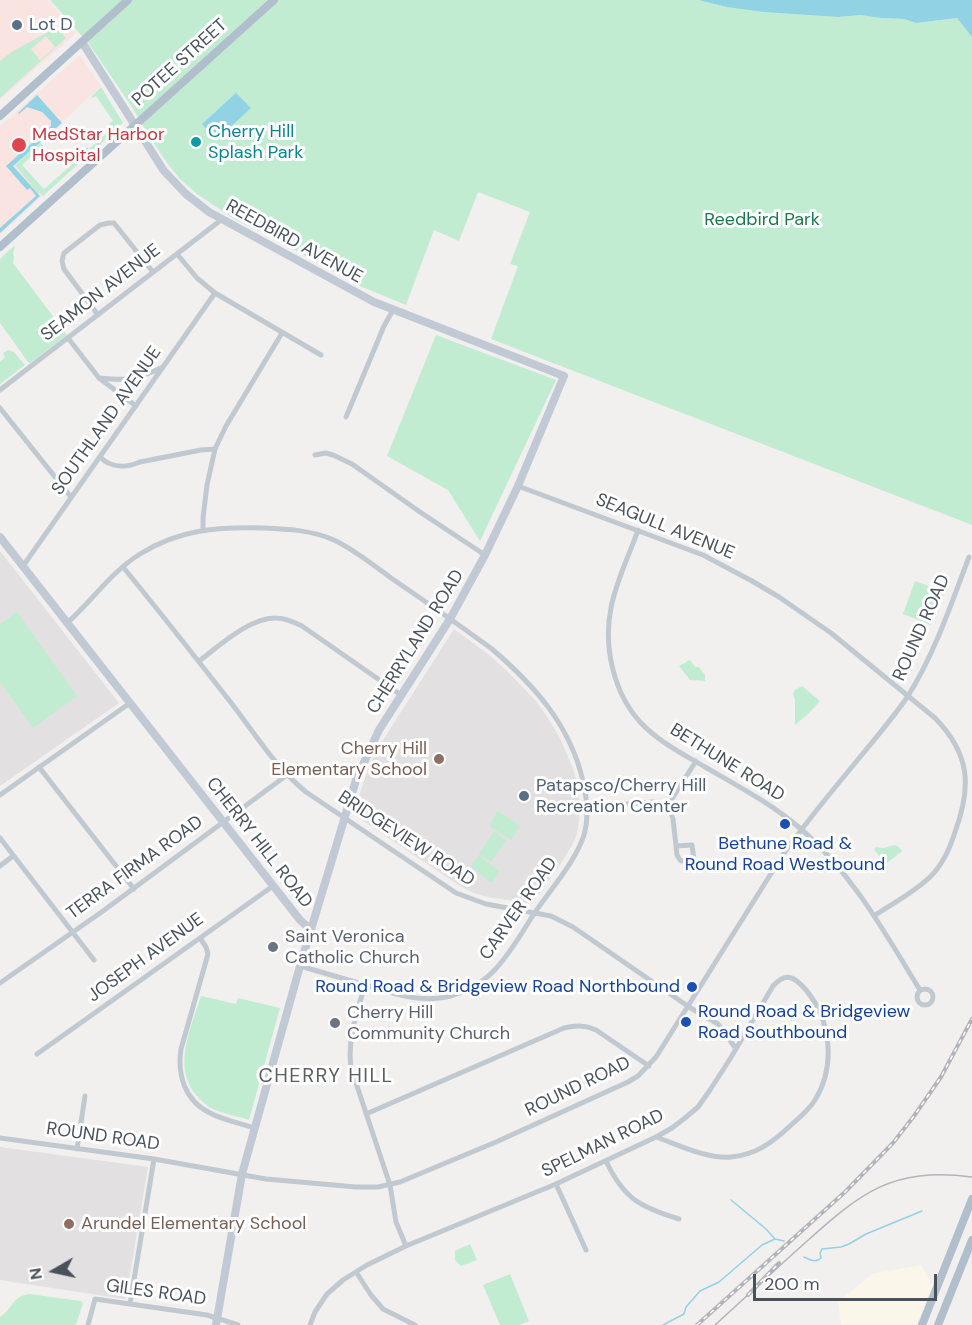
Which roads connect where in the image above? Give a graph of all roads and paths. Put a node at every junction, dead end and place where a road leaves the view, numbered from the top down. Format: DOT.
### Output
graph roads {
  1 [pos="128,0"];
  2 [pos="274,0"];
  3 [pos="82,42"];
  4 [pos="0,116"];
  5 [pos="135,126"];
  6 [pos="221,220"];
  7 [pos="0,247"];
  8 [pos="177,254"];
  9 [pos="153,272"];
  10 [pos="214,293"];
  11 [pos="393,310"];
  12 [pos="98,315"];
  13 [pos="282,333"];
  14 [pos="68,338"];
  15 [pos="321,355"];
  16 [pos="164,366"];
  17 [pos="564,376"];
  18 [pos="99,378"];
  19 [pos="0,390"];
  20 [pos="136,406"];
  21 [pos="0,408"];
  22 [pos="346,417"];
  23 [pos="215,449"];
  24 [pos="315,455"];
  25 [pos="100,457"];
  26 [pos="518,486"];
  27 [pos="71,498"];
  28 [pos="203,530"];
  29 [pos="638,530"];
  30 [pos="0,537"];
  31 [pos="485,555"];
  32 [pos="969,557"];
  33 [pos="22,566"];
  34 [pos="123,567"];
  35 [pos="450,618"];
  36 [pos="67,623"];
  37 [pos="198,661"];
  38 [pos="401,695"];
  39 [pos="907,697"];
  40 [pos="130,703"];
  41 [pos="696,761"];
  42 [pos="39,767"];
  43 [pos="287,775"];
  44 [pos="0,795"];
  45 [pos="668,805"];
  46 [pos="587,807"];
  47 [pos="344,817"];
  48 [pos="223,822"];
  49 [pos="801,829"];
  50 [pos="0,838"];
  51 [pos="676,846"];
  52 [pos="13,856"];
  53 [pos="0,866"];
  54 [pos="273,886"];
  55 [pos="134,889"];
  56 [pos="535,912"];
  57 [pos="874,916"];
  58 [pos="311,930"];
  59 [pos="72,932"];
  60 [pos="200,938"];
  61 [pos="94,960"];
  62 [pos="300,966"];
  63 [pos="0,982"];
  64 [pos="365,985"];
  65 [pos="920,990"];
  66 [pos="688,1007"];
  67 [pos="736,1050"];
  68 [pos="37,1054"];
  69 [pos="649,1066"];
  70 [pos="85,1096"];
  71 [pos="366,1114"];
  72 [pos="255,1128"];
  73 [pos="656,1137"];
  74 [pos="0,1138"];
  75 [pos="77,1149"];
  76 [pos="154,1159"];
  77 [pos="606,1161"];
  78 [pos="242,1174"];
  79 [pos="556,1184"];
  80 [pos="390,1185"];
  81 [pos="972,1199"];
  82 [pos="680,1219"];
  83 [pos="962,1226"];
  84 [pos="972,1240"];
  85 [pos="406,1246"];
  86 [pos="586,1250"];
  87 [pos="356,1272"];
  88 [pos="954,1287"];
  89 [pos="932,1300"];
  90 [pos="130,1304"];
  91 [pos="217,1321"];
  92 [pos="88,1325"];
  93 [pos="238,1325"];
  94 [pos="310,1325"];
  95 [pos="415,1325"];
  96 [pos="922,1325"];
  97 [pos="938,1325"];
  1 -- 3 [label="main road"];
  2 -- 5 [label="main road, POTEE STREET"];
  3 -- 4 [label="main road"];
  3 -- 5 [label="street, REEDBIRD AVENUE"];
  5 -- 6 [label="street, REEDBIRD AVENUE"];
  5 -- 7 [label="main road, POTEE STREET"];
  6 -- 8 [label="street, SEAMON AVENUE"];
  6 -- 11 [label="street, REEDBIRD AVENUE"];
  8 -- 9 [label="street, SEAMON AVENUE"];
  8 -- 10 [label="street"];
  9 -- 12 [label="street, SEAMON AVENUE"];
  9 -- 12 [label="street"];
  10 -- 13 [label="street"];
  10 -- 16 [label="street, SOUTHLAND AVENUE"];
  11 -- 17 [label="street, REEDBIRD AVENUE"];
  11 -- 22 [label="street"];
  12 -- 14 [label="street, SEAMON AVENUE"];
  13 -- 15 [label="street"];
  13 -- 23 [label="street"];
  14 -- 18 [label="street"];
  14 -- 19 [label="street, SEAMON AVENUE"];
  16 -- 18 [label="street"];
  16 -- 20 [label="street, SOUTHLAND AVENUE"];
  17 -- 26 [label="street, CHERRYLAND ROAD"];
  18 -- 20 [label="street"];
  20 -- 25 [label="street, SOUTHLAND AVENUE"];
  21 -- 27 [label="street"];
  23 -- 25 [label="street"];
  23 -- 28 [label="street"];
  24 -- 31 [label="street"];
  25 -- 27 [label="street, SOUTHLAND AVENUE"];
  26 -- 29 [label="street, SEAGULL AVENUE"];
  26 -- 31 [label="street, CHERRYLAND ROAD"];
  27 -- 33 [label="street, SOUTHLAND AVENUE"];
  28 -- 34 [label="street, CARVER ROAD"];
  28 -- 35 [label="street, CARVER ROAD"];
  29 -- 39 [label="street, SEAGULL AVENUE"];
  29 -- 41 [label="street, BETHUNE ROAD"];
  30 -- 33 [label="street, CHERRY HILL ROAD"];
  31 -- 35 [label="street, CHERRYLAND ROAD"];
  32 -- 39 [label="street, ROUND ROAD"];
  33 -- 36 [label="street, CHERRY HILL ROAD"];
  34 -- 36 [label="street, CARVER ROAD"];
  34 -- 37 [label="street, BRIDGEVIEW ROAD"];
  35 -- 38 [label="street, CHERRYLAND ROAD"];
  35 -- 46 [label="street, CARVER ROAD"];
  36 -- 40 [label="street, CHERRY HILL ROAD"];
  37 -- 38 [label="street"];
  37 -- 43 [label="street, BRIDGEVIEW ROAD"];
  38 -- 47 [label="street, CHERRYLAND ROAD"];
  39 -- 49 [label="street, ROUND ROAD"];
  39 -- 57 [label="street"];
  40 -- 42 [label="street"];
  40 -- 48 [label="street, CHERRY HILL ROAD"];
  41 -- 45 [label="street"];
  41 -- 49 [label="street, BETHUNE ROAD"];
  42 -- 44 [label="street"];
  42 -- 55 [label="street"];
  43 -- 47 [label="street, BRIDGEVIEW ROAD"];
  43 -- 48 [label="street, TERRA FIRMA ROAD"];
  45 -- 46 [label="street"];
  45 -- 51 [label="street"];
  46 -- 56 [label="street, CARVER ROAD"];
  47 -- 56 [label="street, BRIDGEVIEW ROAD"];
  47 -- 58 [label="street, CHERRYLAND ROAD"];
  48 -- 54 [label="street, CHERRY HILL ROAD"];
  48 -- 55 [label="street, TERRA FIRMA ROAD"];
  49 -- 57 [label="street, BETHUNE ROAD"];
  49 -- 66 [label="street, ROUND ROAD"];
  50 -- 52 [label="street"];
  52 -- 53 [label="street"];
  52 -- 59 [label="street"];
  54 -- 58 [label="street, CHERRY HILL ROAD"];
  54 -- 60 [label="street, JOSEPH AVENUE"];
  55 -- 59 [label="street, TERRA FIRMA ROAD"];
  56 -- 64 [label="street, CARVER ROAD"];
  56 -- 66 [label="street, BRIDGEVIEW ROAD"];
  57 -- 65 [label="street, BETHUNE ROAD"];
  58 -- 62 [label="street, CHERRY HILL ROAD"];
  59 -- 61 [label="street"];
  59 -- 63 [label="street, TERRA FIRMA ROAD"];
  60 -- 68 [label="street, JOSEPH AVENUE"];
  60 -- 72 [label="street"];
  62 -- 64 [label="street, CARVER ROAD"];
  62 -- 72 [label="street, CHERRY HILL ROAD"];
  64 -- 71 [label="street"];
  66 -- 67 [label="street, BRIDGEVIEW ROAD"];
  66 -- 69 [label="street, ROUND ROAD"];
  67 -- 73 [label="street, SPELMAN ROAD"];
  67 -- 73 [label="street, SPELMAN ROAD"];
  69 -- 71 [label="street"];
  69 -- 80 [label="street, ROUND ROAD"];
  70 -- 75 [label="street"];
  71 -- 80 [label="street"];
  72 -- 78 [label="street, CHERRY HILL ROAD"];
  73 -- 77 [label="street, SPELMAN ROAD"];
  74 -- 75 [label="street, ROUND ROAD"];
  75 -- 76 [label="street, ROUND ROAD"];
  76 -- 78 [label="street, ROUND ROAD"];
  76 -- 90 [label="street"];
  77 -- 79 [label="street, SPELMAN ROAD"];
  77 -- 82 [label="street"];
  78 -- 80 [label="street, ROUND ROAD"];
  78 -- 91 [label="street, CHERRY HILL ROAD"];
  79 -- 85 [label="street, SPELMAN ROAD"];
  79 -- 86 [label="street"];
  80 -- 85 [label="street"];
  81 -- 83 [label="main road"];
  83 -- 88 [label="main road"];
  83 -- 89 [label="main road"];
  84 -- 88 [label="main road"];
  85 -- 87 [label="street, SPELMAN ROAD"];
  87 -- 94 [label="street, SPELMAN ROAD"];
  87 -- 95 [label="street"];
  88 -- 89 [label="main road"];
  88 -- 97 [label="main road"];
  89 -- 96 [label="main road"];
  90 -- 91 [label="street, GILES ROAD"];
  90 -- 92 [label="street, GILES ROAD"];
  91 -- 93 [label="street, GILES ROAD"];
}
